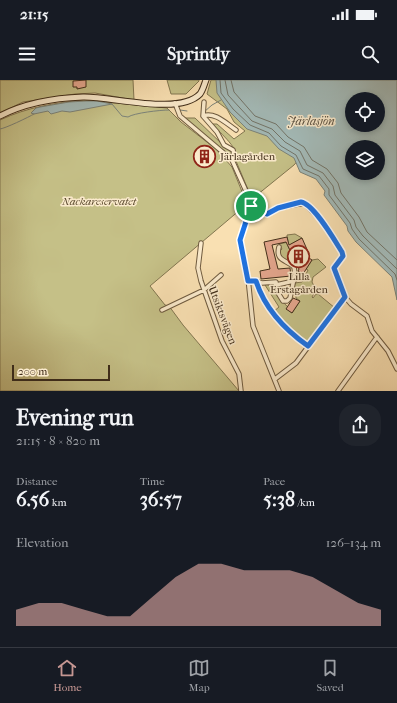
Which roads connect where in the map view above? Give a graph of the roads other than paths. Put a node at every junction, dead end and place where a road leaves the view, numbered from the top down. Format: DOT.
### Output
graph roads {
  1 [pos="206,80"];
  2 [pos="204,102"];
  3 [pos="174,103"];
  4 [pos="0,116"];
  5 [pos="203,116"];
  6 [pos="236,130"];
  7 [pos="232,160"];
  8 [pos="251,206"];
  9 [pos="200,243"];
  10 [pos="279,247"];
  11 [pos="220,275"];
  12 [pos="248,281"];
  13 [pos="256,281"];
  14 [pos="294,282"];
  15 [pos="276,283"];
  16 [pos="204,290"];
  17 [pos="345,297"];
  18 [pos="162,310"];
  19 [pos="377,337"];
  20 [pos="308,346"];
  21 [pos="397,369"];
  22 [pos="275,379"];
  23 [pos="241,391"];
  24 [pos="279,391"];
  25 [pos="338,391"];
  1 -- 3 [label="main road"];
  2 -- 5 [label="street"];
  3 -- 4 [label="main road"];
  3 -- 7 [label="street"];
  5 -- 6 [label="street"];
  5 -- 7 [label="street"];
  7 -- 8 [label="street"];
  8 -- 12 [label="street"];
  8 -- 17 [label="street"];
  9 -- 16 [label="street, Utsiktsvägen"];
  10 -- 14 [label="street"];
  11 -- 16 [label="street"];
  12 -- 13 [label="street"];
  12 -- 22 [label="street"];
  13 -- 15 [label="street"];
  13 -- 20 [label="street"];
  14 -- 15 [label="street"];
  14 -- 15 [label="street"];
  16 -- 18 [label="street"];
  16 -- 23 [label="street, Utsiktsvägen"];
  17 -- 19 [label="street"];
  17 -- 20 [label="street"];
  19 -- 21 [label="street"];
  19 -- 25 [label="street"];
  20 -- 22 [label="street"];
  22 -- 24 [label="street"];
}
